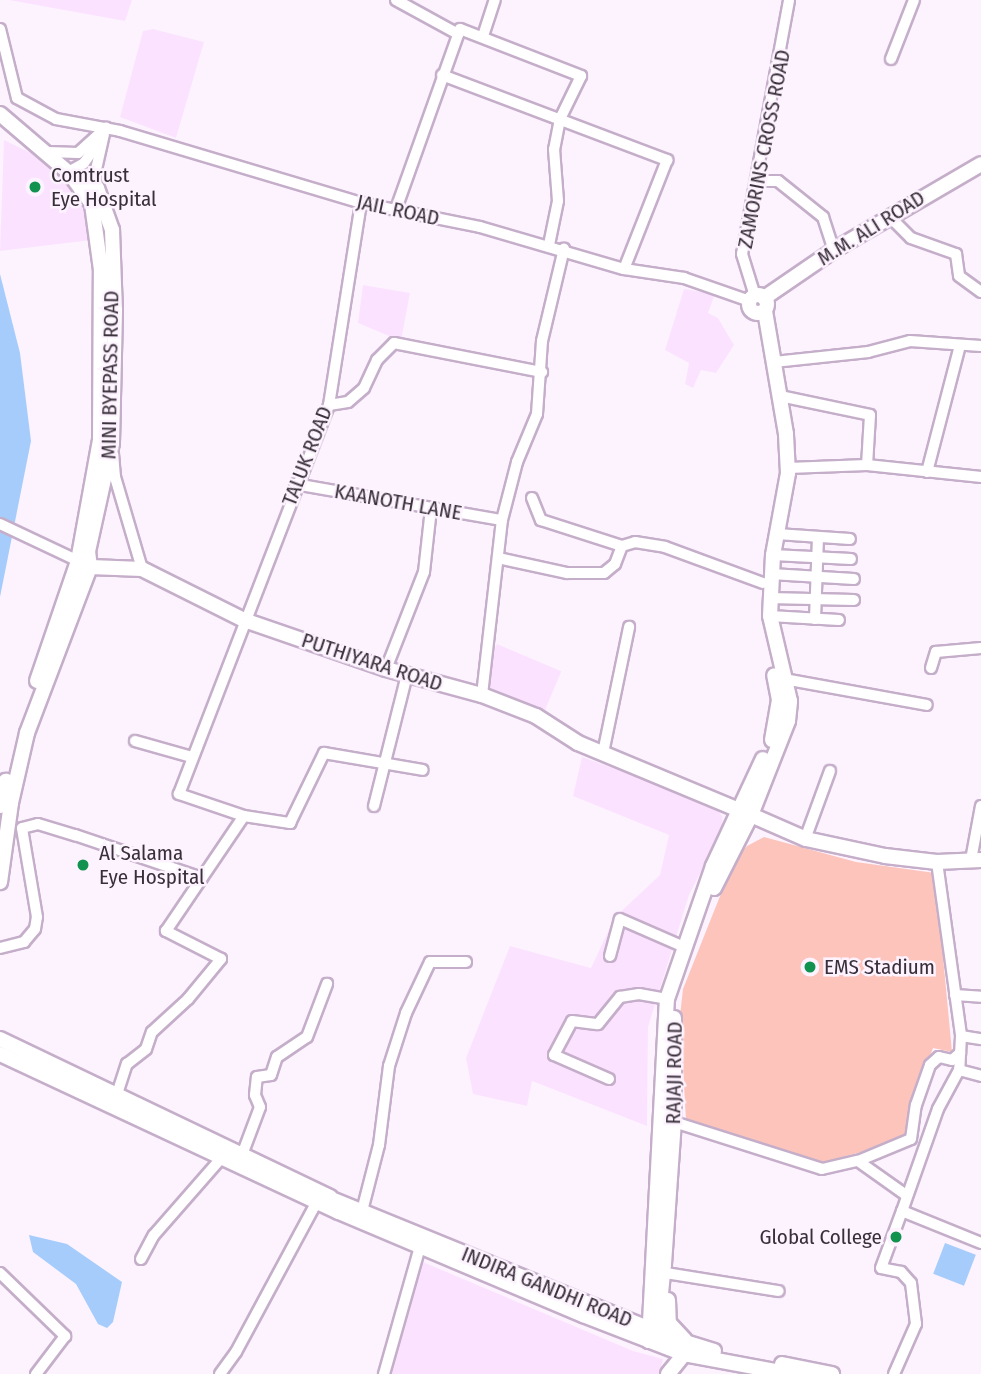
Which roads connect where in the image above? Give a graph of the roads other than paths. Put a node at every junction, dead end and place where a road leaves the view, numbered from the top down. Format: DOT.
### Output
graph roads {
  1 [pos="396,0"];
  2 [pos="495,0"];
  3 [pos="789,0"];
  4 [pos="914,0"];
  5 [pos="0,29"];
  6 [pos="458,34"];
  7 [pos="482,36"];
  8 [pos="891,59"];
  9 [pos="442,75"];
  10 [pos="0,114"];
  11 [pos="560,118"];
  12 [pos="106,128"];
  13 [pos="48,152"];
  14 [pos="981,164"];
  15 [pos="68,172"];
  16 [pos="757,181"];
  17 [pos="97,188"];
  18 [pos="361,203"];
  19 [pos="396,209"];
  20 [pos="890,216"];
  21 [pos="549,245"];
  22 [pos="564,249"];
  23 [pos="834,250"];
  24 [pos="624,269"];
  25 [pos="981,292"];
  26 [pos="758,304"];
  27 [pos="960,345"];
  28 [pos="981,346"];
  29 [pos="774,362"];
  30 [pos="542,372"];
  31 [pos="780,396"];
  32 [pos="329,405"];
  33 [pos="112,443"];
  34 [pos="867,465"];
  35 [pos="788,468"];
  36 [pos="927,472"];
  37 [pos="981,477"];
  38 [pos="295,484"];
  39 [pos="532,498"];
  40 [pos="431,509"];
  41 [pos="502,520"];
  42 [pos="0,524"];
  43 [pos="777,534"];
  44 [pos="818,538"];
  45 [pos="850,539"];
  46 [pos="622,546"];
  47 [pos="774,555"];
  48 [pos="498,558"];
  49 [pos="817,558"];
  50 [pos="851,559"];
  51 [pos="84,564"];
  52 [pos="142,569"];
  53 [pos="817,578"];
  54 [pos="767,579"];
  55 [pos="854,579"];
  56 [pos="816,600"];
  57 [pos="854,600"];
  58 [pos="768,605"];
  59 [pos="815,619"];
  60 [pos="244,620"];
  61 [pos="839,620"];
  62 [pos="629,627"];
  63 [pos="981,648"];
  64 [pos="931,668"];
  65 [pos="386,669"];
  66 [pos="407,675"];
  67 [pos="785,679"];
  68 [pos="482,695"];
  69 [pos="927,705"];
  70 [pos="135,741"];
  71 [pos="603,753"];
  72 [pos="192,757"];
  73 [pos="384,766"];
  74 [pos="423,770"];
  75 [pos="830,771"];
  76 [pos="0,806"];
  77 [pos="374,806"];
  78 [pos="981,806"];
  79 [pos="747,809"];
  80 [pos="244,816"];
  81 [pos="807,831"];
  82 [pos="823,842"];
  83 [pos="976,860"];
  84 [pos="937,862"];
  85 [pos="202,878"];
  86 [pos="0,882"];
  87 [pos="684,947"];
  88 [pos="0,948"];
  89 [pos="610,956"];
  90 [pos="466,962"];
  91 [pos="327,984"];
  92 [pos="955,995"];
  93 [pos="981,997"];
  94 [pos="667,999"];
  95 [pos="961,1036"];
  96 [pos="0,1039"];
  97 [pos="981,1039"];
  98 [pos="960,1053"];
  99 [pos="0,1054"];
  100 [pos="0,1060"];
  101 [pos="959,1070"];
  102 [pos="981,1076"];
  103 [pos="609,1079"];
  104 [pos="117,1094"];
  105 [pos="674,1122"];
  106 [pos="242,1155"];
  107 [pos="858,1160"];
  108 [pos="218,1162"];
  109 [pos="906,1195"];
  110 [pos="314,1206"];
  111 [pos="339,1207"];
  112 [pos="362,1211"];
  113 [pos="902,1211"];
  114 [pos="981,1243"];
  115 [pos="420,1247"];
  116 [pos="141,1259"];
  117 [pos="661,1267"];
  118 [pos="0,1273"];
  119 [pos="779,1291"];
  120 [pos="605,1310"];
  121 [pos="651,1334"];
  122 [pos="687,1350"];
  123 [pos="36,1374"];
  124 [pos="220,1374"];
  125 [pos="384,1374"];
  126 [pos="668,1374"];
  127 [pos="792,1374"];
  128 [pos="832,1374"];
  129 [pos="894,1374"];
  1 -- 6 [label="street"];
  2 -- 7 [label="street"];
  3 -- 16 [label="street, ZAMORINS CROSS ROAD"];
  4 -- 8 [label="street"];
  5 -- 12 [label="street, JAIL ROAD"];
  6 -- 7 [label="street"];
  6 -- 9 [label="street"];
  7 -- 11 [label="street"];
  9 -- 11 [label="street"];
  9 -- 19 [label="street"];
  10 -- 13 [label="main road"];
  11 -- 21 [label="street"];
  11 -- 24 [label="street"];
  12 -- 13 [label="street"];
  12 -- 15 [label="street"];
  12 -- 17 [label="street"];
  12 -- 18 [label="street, JAIL ROAD"];
  13 -- 15 [label="main road"];
  14 -- 20 [label="main road, M.M. ALI ROAD"];
  15 -- 17 [label="main road"];
  15 -- 51 [label="main road"];
  16 -- 23 [label="street"];
  16 -- 26 [label="street, ZAMORINS CROSS ROAD"];
  17 -- 33 [label="main road, MINI BYEPASS ROAD"];
  18 -- 19 [label="street, JAIL ROAD"];
  18 -- 32 [label="street, TALUK ROAD"];
  19 -- 21 [label="street, JAIL ROAD"];
  20 -- 23 [label="main road, M.M. ALI ROAD"];
  20 -- 25 [label="street"];
  21 -- 22 [label="street, JAIL ROAD"];
  22 -- 24 [label="street, JAIL ROAD"];
  22 -- 30 [label="street"];
  23 -- 26 [label="main road, M.M. ALI ROAD"];
  24 -- 26 [label="street, JAIL ROAD"];
  26 -- 29 [label="main road"];
  26 -- 54 [label="main road"];
  27 -- 28 [label="street"];
  27 -- 29 [label="street"];
  27 -- 36 [label="street"];
  29 -- 31 [label="main road"];
  30 -- 32 [label="street"];
  30 -- 41 [label="street"];
  31 -- 34 [label="street"];
  31 -- 35 [label="main road"];
  32 -- 38 [label="street, TALUK ROAD"];
  33 -- 51 [label="main road, MINI BYEPASS ROAD"];
  33 -- 52 [label="street"];
  34 -- 35 [label="street"];
  34 -- 36 [label="street"];
  35 -- 43 [label="main road"];
  36 -- 37 [label="street"];
  38 -- 40 [label="street, KAANOTH LANE"];
  38 -- 60 [label="street, TALUK ROAD"];
  39 -- 46 [label="street"];
  40 -- 41 [label="street, KAANOTH LANE"];
  40 -- 65 [label="street"];
  41 -- 48 [label="street"];
  42 -- 51 [label="street"];
  43 -- 44 [label="street"];
  43 -- 47 [label="main road"];
  44 -- 45 [label="street"];
  44 -- 49 [label="street"];
  46 -- 48 [label="street"];
  46 -- 54 [label="street"];
  47 -- 49 [label="street"];
  47 -- 54 [label="main road"];
  48 -- 68 [label="street"];
  49 -- 50 [label="street"];
  49 -- 53 [label="street"];
  51 -- 52 [label="main road, PUTHIYARA ROAD"];
  51 -- 76 [label="main road"];
  51 -- 86 [label="main road, MINI BYEPASS ROAD"];
  52 -- 60 [label="main road, PUTHIYARA ROAD"];
  53 -- 54 [label="street"];
  53 -- 55 [label="street"];
  53 -- 56 [label="street"];
  54 -- 58 [label="main road"];
  56 -- 57 [label="street"];
  56 -- 58 [label="street"];
  56 -- 59 [label="street"];
  58 -- 59 [label="street"];
  58 -- 67 [label="main road"];
  58 -- 79 [label="main road"];
  59 -- 61 [label="street"];
  60 -- 65 [label="main road, PUTHIYARA ROAD"];
  60 -- 72 [label="street, TALUK ROAD"];
  62 -- 71 [label="street"];
  63 -- 64 [label="street"];
  65 -- 66 [label="main road, PUTHIYARA ROAD"];
  66 -- 68 [label="main road, PUTHIYARA ROAD"];
  66 -- 73 [label="street"];
  67 -- 69 [label="street"];
  67 -- 79 [label="main road"];
  68 -- 71 [label="main road, PUTHIYARA ROAD"];
  70 -- 72 [label="street"];
  71 -- 79 [label="main road, PUTHIYARA ROAD"];
  72 -- 80 [label="street, TALUK ROAD"];
  73 -- 74 [label="street"];
  73 -- 77 [label="street"];
  73 -- 80 [label="street"];
  75 -- 81 [label="street"];
  78 -- 83 [label="street"];
  79 -- 81 [label="main road"];
  79 -- 82 [label="main road"];
  79 -- 87 [label="main road"];
  79 -- 105 [label="main road, RAJAJI ROAD"];
  80 -- 85 [label="street"];
  81 -- 82 [label="main road"];
  82 -- 84 [label="main road"];
  83 -- 84 [label="main road"];
  84 -- 92 [label="street"];
  85 -- 88 [label="street"];
  85 -- 104 [label="street"];
  87 -- 89 [label="street"];
  87 -- 94 [label="main road"];
  90 -- 112 [label="street"];
  91 -- 106 [label="street"];
  92 -- 93 [label="street"];
  92 -- 95 [label="street"];
  94 -- 103 [label="street"];
  94 -- 117 [label="main road"];
  95 -- 97 [label="street"];
  95 -- 98 [label="street"];
  96 -- 104 [label="main road"];
  98 -- 101 [label="street"];
  98 -- 107 [label="street"];
  99 -- 111 [label="main road, INDIRA GANDHI ROAD"];
  100 -- 108 [label="main road"];
  101 -- 102 [label="street"];
  101 -- 109 [label="street"];
  104 -- 106 [label="main road"];
  105 -- 107 [label="street"];
  105 -- 117 [label="main road, RAJAJI ROAD"];
  106 -- 111 [label="main road"];
  107 -- 109 [label="street"];
  108 -- 110 [label="main road"];
  108 -- 116 [label="street"];
  109 -- 113 [label="street"];
  110 -- 111 [label="main road"];
  110 -- 124 [label="street"];
  111 -- 112 [label="main road, INDIRA GANDHI ROAD"];
  111 -- 115 [label="main road, INDIRA GANDHI ROAD"];
  112 -- 120 [label="main road, INDIRA GANDHI ROAD"];
  113 -- 114 [label="street"];
  113 -- 129 [label="street"];
  115 -- 121 [label="main road, INDIRA GANDHI ROAD"];
  115 -- 125 [label="street"];
  117 -- 119 [label="street"];
  117 -- 120 [label="main road"];
  117 -- 121 [label="main road, RAJAJI ROAD"];
  117 -- 122 [label="main road"];
  118 -- 123 [label="street"];
  120 -- 121 [label="main road, INDIRA GANDHI ROAD"];
  121 -- 122 [label="main road, INDIRA GANDHI ROAD"];
  122 -- 126 [label="main road"];
  122 -- 127 [label="main road, INDIRA GANDHI ROAD"];
  122 -- 128 [label="main road, INDIRA GANDHI ROAD"];
}
